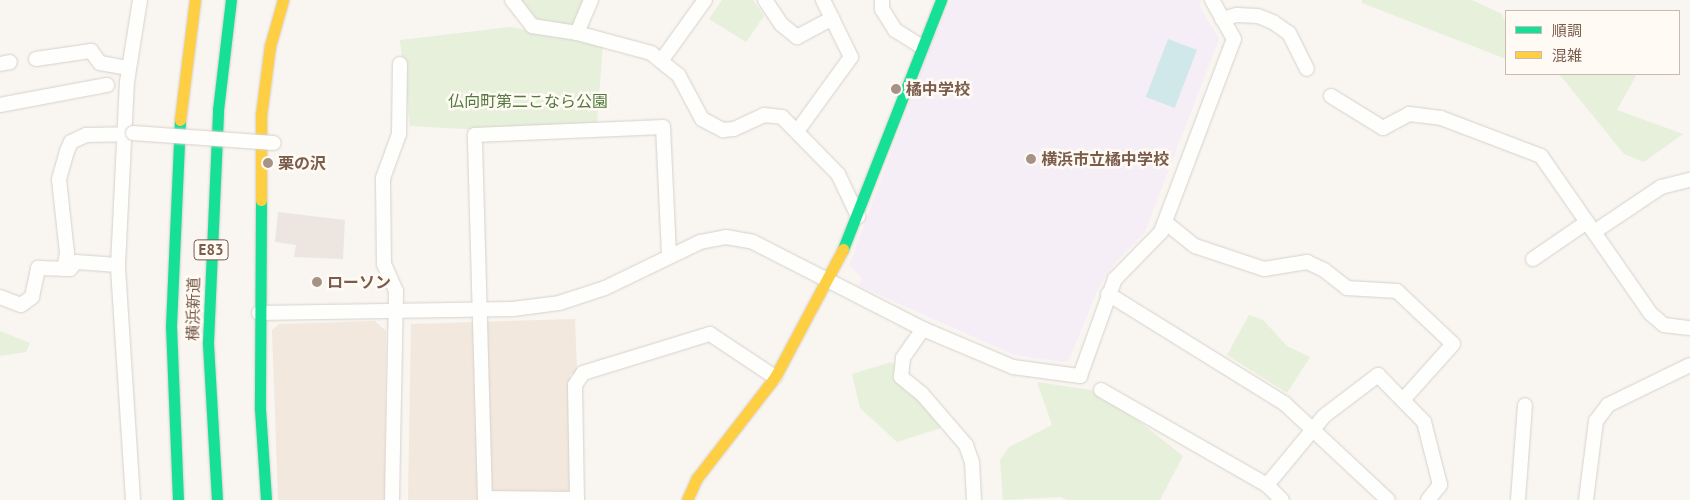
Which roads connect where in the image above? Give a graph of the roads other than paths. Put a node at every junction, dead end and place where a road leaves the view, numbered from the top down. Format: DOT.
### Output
graph roads {
  1 [pos="140,0"];
  2 [pos="185,0"];
  3 [pos="195,0"];
  4 [pos="231,0"];
  5 [pos="236,0"];
  6 [pos="283,0"];
  7 [pos="512,0"];
  8 [pos="591,0"];
  9 [pos="705,0"];
  10 [pos="765,0"];
  11 [pos="823,0"];
  12 [pos="882,0"];
  13 [pos="941,0"];
  14 [pos="1212,0"];
  15 [pos="832,18"];
  16 [pos="1222,19"];
  17 [pos="577,33"];
  18 [pos="226,35"];
  19 [pos="921,46"];
  20 [pos="36,59"];
  21 [pos="660,61"];
  22 [pos="400,64"];
  23 [pos="1307,69"];
  24 [pos="120,80"];
  25 [pos="1331,96"];
  26 [pos="0,105"];
  27 [pos="181,112"];
  28 [pos="798,130"];
  29 [pos="129,133"];
  30 [pos="274,143"];
  31 [pos="1690,180"];
  32 [pos="858,216"];
  33 [pos="1165,222"];
  34 [pos="1590,227"];
  35 [pos="669,256"];
  36 [pos="1532,259"];
  37 [pos="118,265"];
  38 [pos="64,269"];
  39 [pos="830,280"];
  40 [pos="1108,294"];
  41 [pos="0,297"];
  42 [pos="396,309"];
  43 [pos="480,309"];
  44 [pos="259,313"];
  45 [pos="1690,328"];
  46 [pos="922,329"];
  47 [pos="1690,365"];
  48 [pos="775,377"];
  49 [pos="1101,390"];
  50 [pos="1403,400"];
  51 [pos="1525,405"];
  52 [pos="1312,430"];
  53 [pos="1267,485"];
  54 [pos="485,499"];
  55 [pos="577,499"];
  56 [pos="133,500"];
  57 [pos="178,500"];
  58 [pos="217,500"];
  59 [pos="266,500"];
  60 [pos="392,500"];
  61 [pos="687,500"];
  62 [pos="974,500"];
  63 [pos="1282,500"];
  64 [pos="1388,500"];
  65 [pos="1428,500"];
  66 [pos="1518,500"];
  67 [pos="1586,500"];
  1 -- 24 [label="street"];
  2 -- 27 [label="main road"];
  3 -- 27 [label="main road, 横浜新道 / E83"];
  4 -- 18 [label="main road, 横浜新道 / E83"];
  5 -- 18 [label="main road"];
  6 -- 44 [label="main road"];
  7 -- 17 [label="street"];
  8 -- 17 [label="street"];
  9 -- 21 [label="street"];
  10 -- 15 [label="street"];
  11 -- 15 [label="street"];
  12 -- 19 [label="street"];
  13 -- 19 [label="main road"];
  14 -- 16 [label="street"];
  15 -- 28 [label="street"];
  16 -- 23 [label="street"];
  16 -- 33 [label="street"];
  17 -- 21 [label="street"];
  18 -- 58 [label="main road, 横浜新道 / E83"];
  19 -- 32 [label="main road"];
  20 -- 24 [label="street"];
  21 -- 28 [label="street"];
  22 -- 42 [label="street"];
  24 -- 26 [label="street"];
  24 -- 29 [label="street"];
  25 -- 34 [label="street"];
  27 -- 57 [label="main road, 横浜新道 / E83"];
  28 -- 32 [label="street"];
  29 -- 30 [label="street, bridge"];
  29 -- 37 [label="street"];
  29 -- 38 [label="street"];
  31 -- 34 [label="street"];
  32 -- 39 [label="main road"];
  33 -- 40 [label="street"];
  33 -- 50 [label="street"];
  34 -- 36 [label="street"];
  34 -- 45 [label="street"];
  35 -- 39 [label="street"];
  35 -- 43 [label="street"];
  35 -- 43 [label="street"];
  37 -- 38 [label="street"];
  37 -- 56 [label="street"];
  38 -- 41 [label="street"];
  39 -- 46 [label="street"];
  39 -- 48 [label="main road"];
  40 -- 46 [label="street"];
  40 -- 52 [label="street"];
  42 -- 43 [label="street"];
  42 -- 44 [label="street"];
  42 -- 60 [label="street"];
  43 -- 54 [label="street"];
  44 -- 59 [label="main road"];
  46 -- 62 [label="street"];
  47 -- 67 [label="street"];
  48 -- 55 [label="street"];
  48 -- 61 [label="main road"];
  49 -- 53 [label="street"];
  50 -- 52 [label="street"];
  50 -- 65 [label="street"];
  51 -- 66 [label="street"];
  52 -- 53 [label="street"];
  52 -- 64 [label="street"];
  53 -- 63 [label="street"];
  54 -- 55 [label="street"];
}
